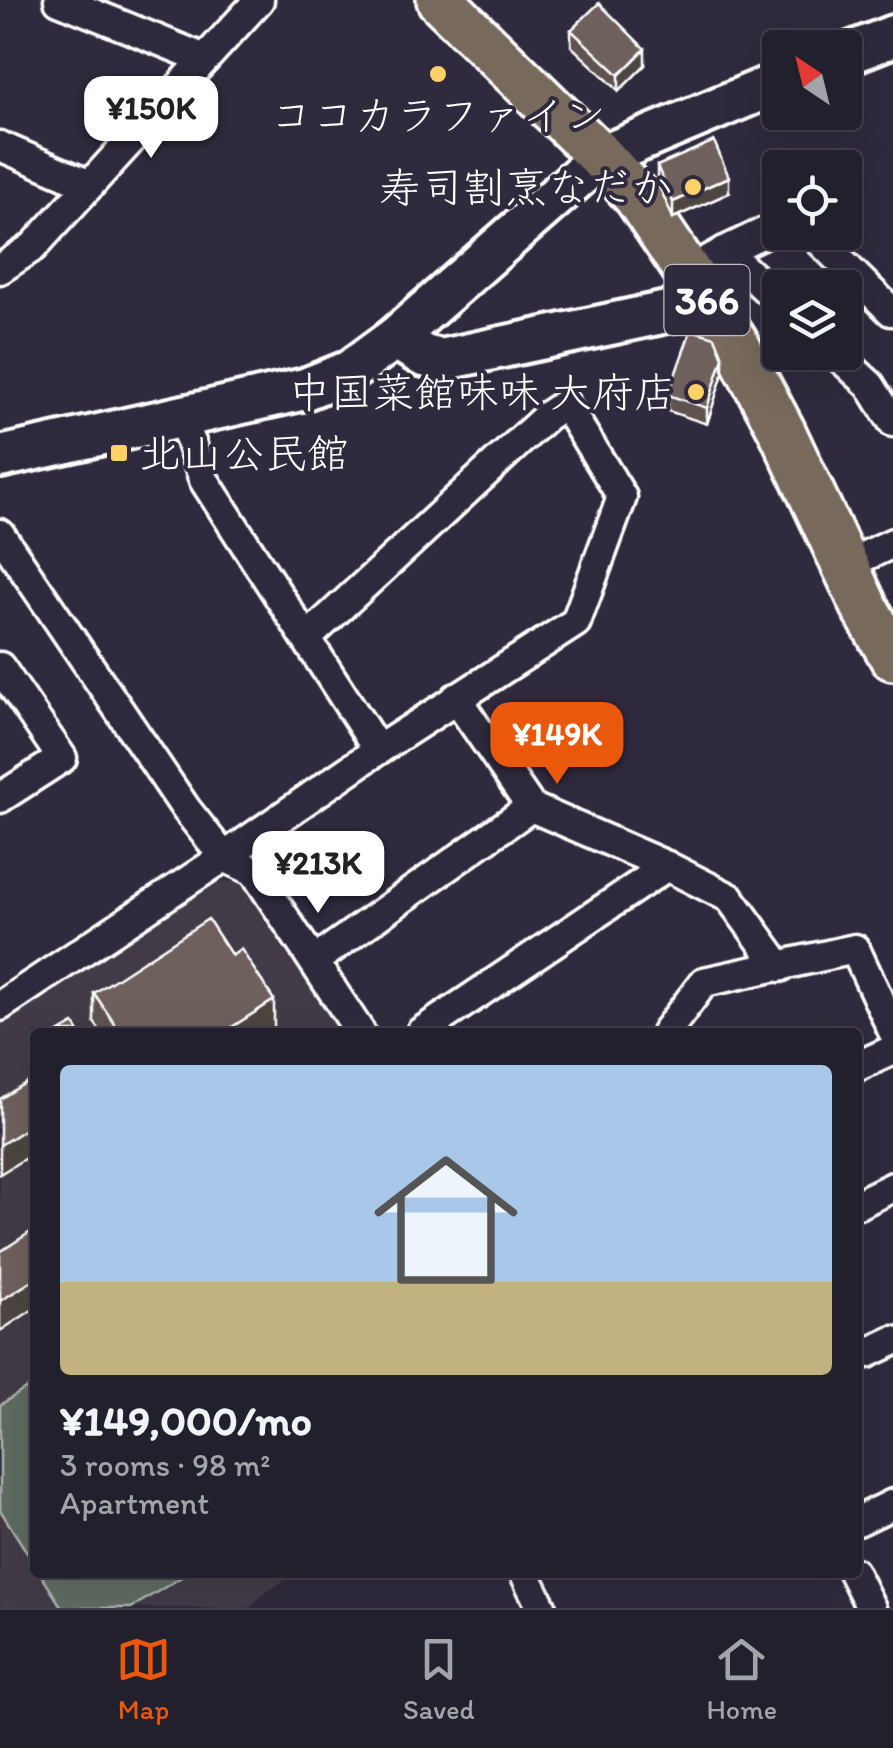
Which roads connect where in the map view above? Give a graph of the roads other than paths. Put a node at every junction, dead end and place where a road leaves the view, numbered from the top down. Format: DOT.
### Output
graph roads {
  1 [pos="59,0"];
  2 [pos="258,0"];
  3 [pos="440,0"];
  4 [pos="893,36"];
  5 [pos="862,48"];
  6 [pos="205,59"];
  7 [pos="762,89"];
  8 [pos="0,146"];
  9 [pos="601,156"];
  10 [pos="90,185"];
  11 [pos="762,237"];
  12 [pos="829,250"];
  13 [pos="0,269"];
  14 [pos="707,275"];
  15 [pos="762,295"];
  16 [pos="891,311"];
  17 [pos="395,338"];
  18 [pos="854,370"];
  19 [pos="182,417"];
  20 [pos="893,422"];
  21 [pos="0,457"];
  22 [pos="0,534"];
  23 [pos="893,543"];
  24 [pos="846,565"];
  25 [pos="306,638"];
  26 [pos="893,657"];
  27 [pos="0,667"];
  28 [pos="456,698"];
  29 [pos="378,750"];
  30 [pos="0,798"];
  31 [pos="531,807"];
  32 [pos="224,857"];
  33 [pos="667,866"];
  34 [pos="314,960"];
  35 [pos="780,967"];
  36 [pos="0,1006"];
  37 [pos="357,1028"];
  38 [pos="428,1028"];
  39 [pos="669,1028"];
  40 [pos="893,1031"];
  41 [pos="893,1050"];
  42 [pos="862,1064"];
  43 [pos="893,1187"];
  44 [pos="862,1202"];
  45 [pos="893,1504"];
  46 [pos="862,1519"];
  47 [pos="527,1578"];
  48 [pos="856,1578"];
  49 [pos="542,1608"];
  50 [pos="871,1608"];
  1 -- 6 [label="street"];
  2 -- 6 [label="street"];
  3 -- 9 [label="highway, 366"];
  4 -- 5 [label="main road"];
  6 -- 10 [label="street"];
  7 -- 9 [label="main road"];
  8 -- 10 [label="street"];
  9 -- 14 [label="highway, 366"];
  9 -- 17 [label="main road"];
  10 -- 13 [label="street"];
  11 -- 14 [label="street"];
  12 -- 16 [label="street"];
  14 -- 15 [label="street"];
  14 -- 17 [label="main road"];
  14 -- 24 [label="highway, 366"];
  17 -- 19 [label="main road"];
  18 -- 20 [label="street"];
  19 -- 21 [label="main road"];
  19 -- 25 [label="street"];
  22 -- 32 [label="street"];
  23 -- 24 [label="street"];
  24 -- 26 [label="highway, 366"];
  25 -- 28 [label="street"];
  25 -- 29 [label="street"];
  27 -- 30 [label="street"];
  28 -- 29 [label="street"];
  28 -- 31 [label="street"];
  29 -- 32 [label="street"];
  31 -- 33 [label="street"];
  31 -- 34 [label="street"];
  32 -- 34 [label="street"];
  32 -- 36 [label="street"];
  33 -- 35 [label="street"];
  33 -- 38 [label="street"];
  34 -- 37 [label="street"];
  35 -- 39 [label="street"];
  35 -- 40 [label="street"];
  41 -- 42 [label="street"];
  43 -- 44 [label="street"];
  45 -- 46 [label="street"];
  47 -- 49 [label="street"];
  48 -- 50 [label="street"];
}
